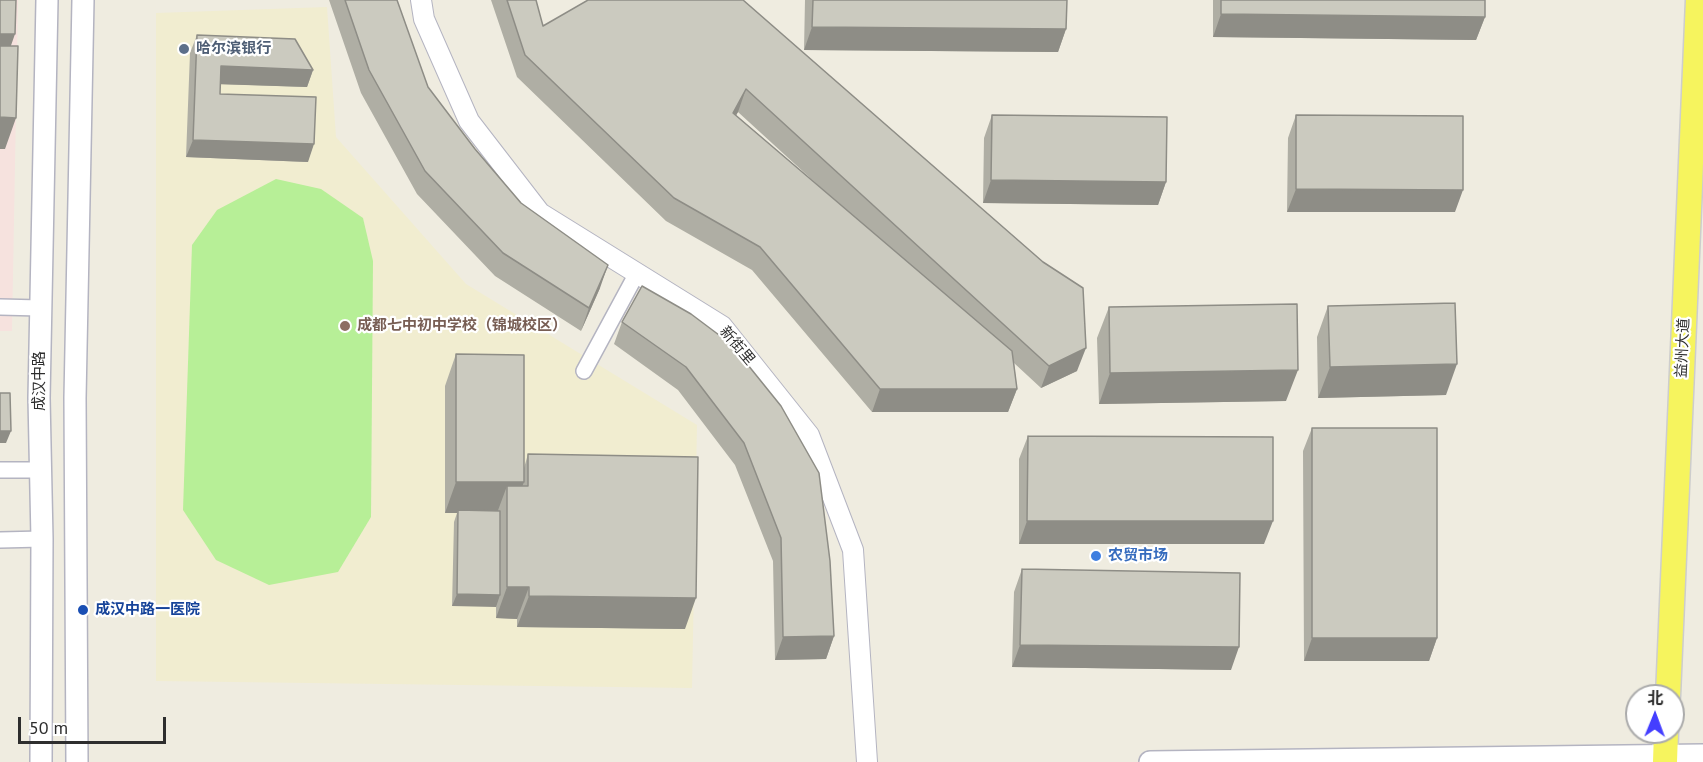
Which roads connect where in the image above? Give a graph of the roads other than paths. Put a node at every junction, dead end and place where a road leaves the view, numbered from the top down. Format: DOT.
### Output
graph roads {
  1 [pos="47,0"];
  2 [pos="83,0"];
  3 [pos="421,0"];
  4 [pos="1698,0"];
  5 [pos="637,273"];
  6 [pos="0,307"];
  7 [pos="40,308"];
  8 [pos="584,371"];
  9 [pos="0,470"];
  10 [pos="41,470"];
  11 [pos="42,539"];
  12 [pos="0,540"];
  13 [pos="1669,684"];
  14 [pos="1665,750"];
  15 [pos="1703,754"];
  16 [pos="41,762"];
  17 [pos="78,762"];
  18 [pos="867,762"];
  19 [pos="1150,762"];
  1 -- 7 [label="main road, 成汉中路"];
  2 -- 17 [label="main road"];
  3 -- 5 [label="street, 新街里"];
  4 -- 13 [label="main road, 益州大道"];
  5 -- 8 [label="street"];
  5 -- 18 [label="street, 新街里"];
  6 -- 7 [label="street"];
  7 -- 10 [label="main road, 成汉中路"];
  9 -- 10 [label="street"];
  10 -- 11 [label="main road, 成汉中路"];
  11 -- 12 [label="street"];
  11 -- 16 [label="main road, 成汉中路"];
  14 -- 15 [label="main road"];
  14 -- 19 [label="main road"];
}
